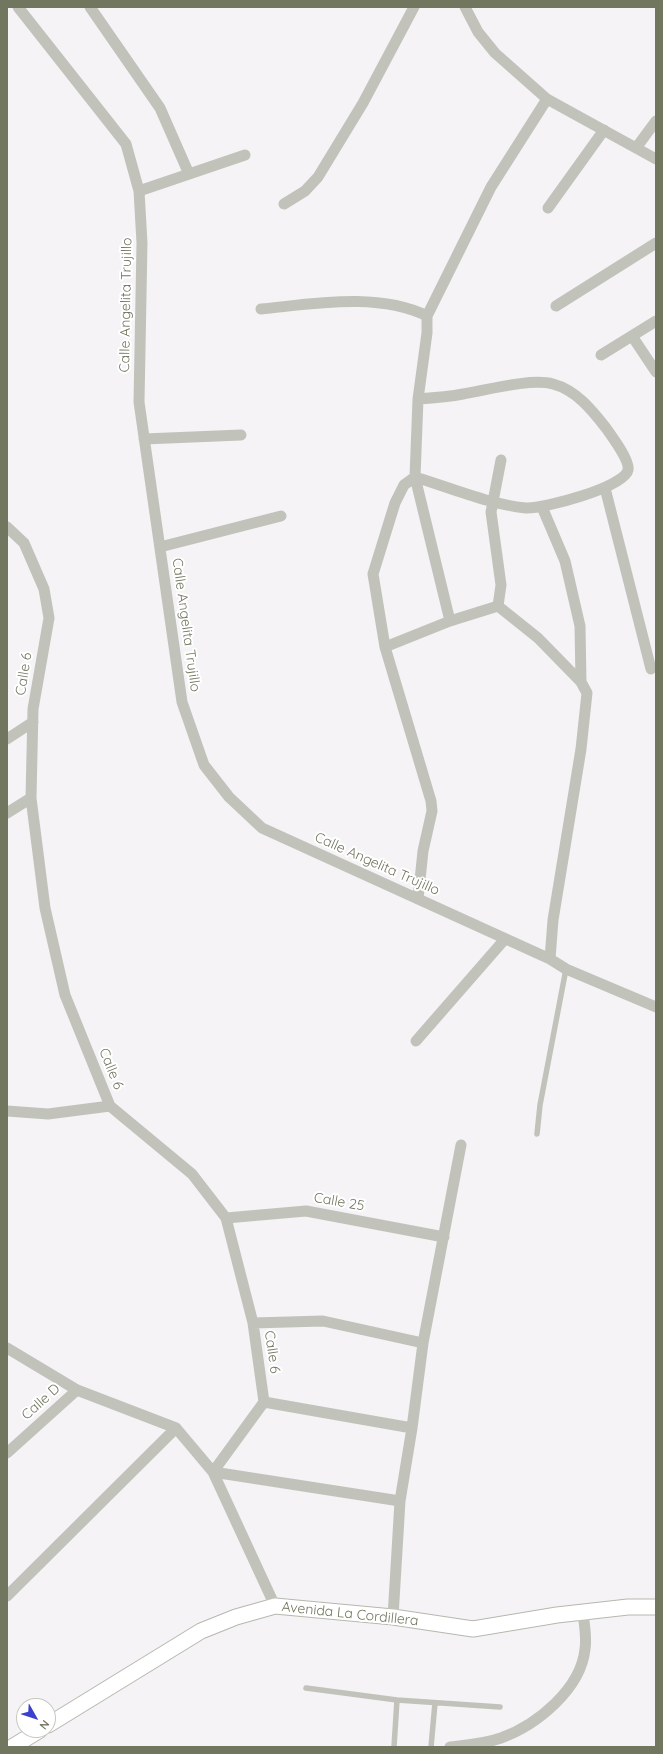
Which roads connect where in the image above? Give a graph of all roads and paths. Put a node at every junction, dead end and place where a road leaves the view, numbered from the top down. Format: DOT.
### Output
graph roads {
  1 [pos="18,7"];
  2 [pos="90,7"];
  3 [pos="414,7"];
  4 [pos="465,7"];
  5 [pos="547,99"];
  6 [pos="656,121"];
  7 [pos="604,130"];
  8 [pos="636,148"];
  9 [pos="245,155"];
  10 [pos="656,159"];
  11 [pos="189,174"];
  12 [pos="139,191"];
  13 [pos="284,204"];
  14 [pos="548,208"];
  15 [pos="656,243"];
  16 [pos="556,306"];
  17 [pos="261,309"];
  18 [pos="427,316"];
  19 [pos="656,320"];
  20 [pos="632,336"];
  21 [pos="602,355"];
  22 [pos="656,372"];
  23 [pos="418,399"];
  24 [pos="241,435"];
  25 [pos="144,440"];
  26 [pos="501,460"];
  27 [pos="415,477"];
  28 [pos="605,488"];
  29 [pos="493,501"];
  30 [pos="542,507"];
  31 [pos="281,516"];
  32 [pos="7,527"];
  33 [pos="160,547"];
  34 [pos="498,606"];
  35 [pos="450,621"];
  36 [pos="385,647"];
  37 [pos="651,669"];
  38 [pos="581,682"];
  39 [pos="33,722"];
  40 [pos="7,739"];
  41 [pos="31,798"];
  42 [pos="7,813"];
  43 [pos="418,899"];
  44 [pos="505,939"];
  45 [pos="550,959"];
  46 [pos="566,969"];
  47 [pos="656,1007"];
  48 [pos="416,1041"];
  49 [pos="110,1106"];
  50 [pos="7,1111"];
  51 [pos="537,1134"];
  52 [pos="461,1145"];
  53 [pos="226,1218"];
  54 [pos="444,1237"];
  55 [pos="253,1323"];
  56 [pos="423,1343"];
  57 [pos="7,1348"];
  58 [pos="77,1390"];
  59 [pos="264,1402"];
  60 [pos="176,1428"];
  61 [pos="412,1428"];
  62 [pos="7,1453"];
  63 [pos="213,1472"];
  64 [pos="400,1501"];
  65 [pos="7,1596"];
  66 [pos="275,1606"];
  67 [pos="656,1607"];
  68 [pos="583,1612"];
  69 [pos="393,1617"];
  70 [pos="306,1688"];
  71 [pos="396,1700"];
  72 [pos="436,1703"];
  73 [pos="500,1707"];
  74 [pos="56,1720"];
  75 [pos="27,1738"];
  76 [pos="12,1747"];
  77 [pos="394,1747"];
  78 [pos="431,1747"];
  79 [pos="450,1747"];
  1 -- 12 [label="street, Calle Angelita Trujillo"];
  2 -- 11 [label="street"];
  3 -- 13 [label="street"];
  4 -- 5 [label="street"];
  5 -- 7 [label="street"];
  5 -- 18 [label="street"];
  6 -- 8 [label="street"];
  7 -- 8 [label="street"];
  7 -- 14 [label="street"];
  8 -- 10 [label="street"];
  9 -- 11 [label="street"];
  11 -- 12 [label="street"];
  12 -- 25 [label="street, Calle Angelita Trujillo"];
  15 -- 16 [label="street"];
  17 -- 18 [label="street"];
  18 -- 23 [label="street"];
  19 -- 20 [label="street"];
  20 -- 21 [label="street"];
  20 -- 22 [label="street"];
  23 -- 27 [label="street"];
  23 -- 28 [label="street"];
  24 -- 25 [label="street"];
  25 -- 33 [label="street, Calle Angelita Trujillo"];
  26 -- 29 [label="street"];
  27 -- 29 [label="street"];
  27 -- 35 [label="street"];
  27 -- 36 [label="street"];
  28 -- 30 [label="street"];
  28 -- 37 [label="street"];
  29 -- 30 [label="street"];
  29 -- 34 [label="street"];
  30 -- 38 [label="street"];
  31 -- 33 [label="street"];
  32 -- 39 [label="street, Calle 6"];
  33 -- 43 [label="street, Calle Angelita Trujillo"];
  34 -- 35 [label="street"];
  34 -- 38 [label="street"];
  35 -- 36 [label="street"];
  36 -- 43 [label="street"];
  38 -- 45 [label="street"];
  39 -- 40 [label="street"];
  39 -- 41 [label="street, Calle 6"];
  41 -- 42 [label="street"];
  41 -- 49 [label="street, Calle 6"];
  43 -- 44 [label="street, Calle Angelita Trujillo"];
  44 -- 45 [label="street, Calle Angelita Trujillo"];
  44 -- 48 [label="street"];
  45 -- 46 [label="street, Calle Angelita Trujillo"];
  46 -- 47 [label="street, Calle Angelita Trujillo"];
  46 -- 51 [label="lane"];
  49 -- 50 [label="street"];
  49 -- 53 [label="street, Calle 6"];
  52 -- 54 [label="street"];
  53 -- 54 [label="street, Calle 25"];
  53 -- 55 [label="street, Calle 6"];
  54 -- 56 [label="street"];
  55 -- 56 [label="street"];
  55 -- 59 [label="street, Calle 6"];
  56 -- 61 [label="street"];
  57 -- 58 [label="street"];
  58 -- 60 [label="street"];
  58 -- 62 [label="street, Calle D"];
  59 -- 61 [label="street"];
  59 -- 63 [label="street"];
  60 -- 63 [label="street"];
  60 -- 65 [label="street"];
  61 -- 64 [label="street"];
  63 -- 64 [label="street"];
  63 -- 66 [label="street"];
  64 -- 69 [label="street"];
  66 -- 69 [label="main road, Avenida La Cordillera"];
  66 -- 74 [label="main road, Avenida La Cordillera"];
  67 -- 68 [label="main road, Avenida La Cordillera"];
  68 -- 69 [label="main road, Avenida La Cordillera"];
  68 -- 79 [label="street"];
  70 -- 71 [label="lane"];
  71 -- 72 [label="lane"];
  71 -- 77 [label="lane"];
  72 -- 73 [label="lane"];
  72 -- 78 [label="lane"];
  75 -- 76 [label="main road"];
}
